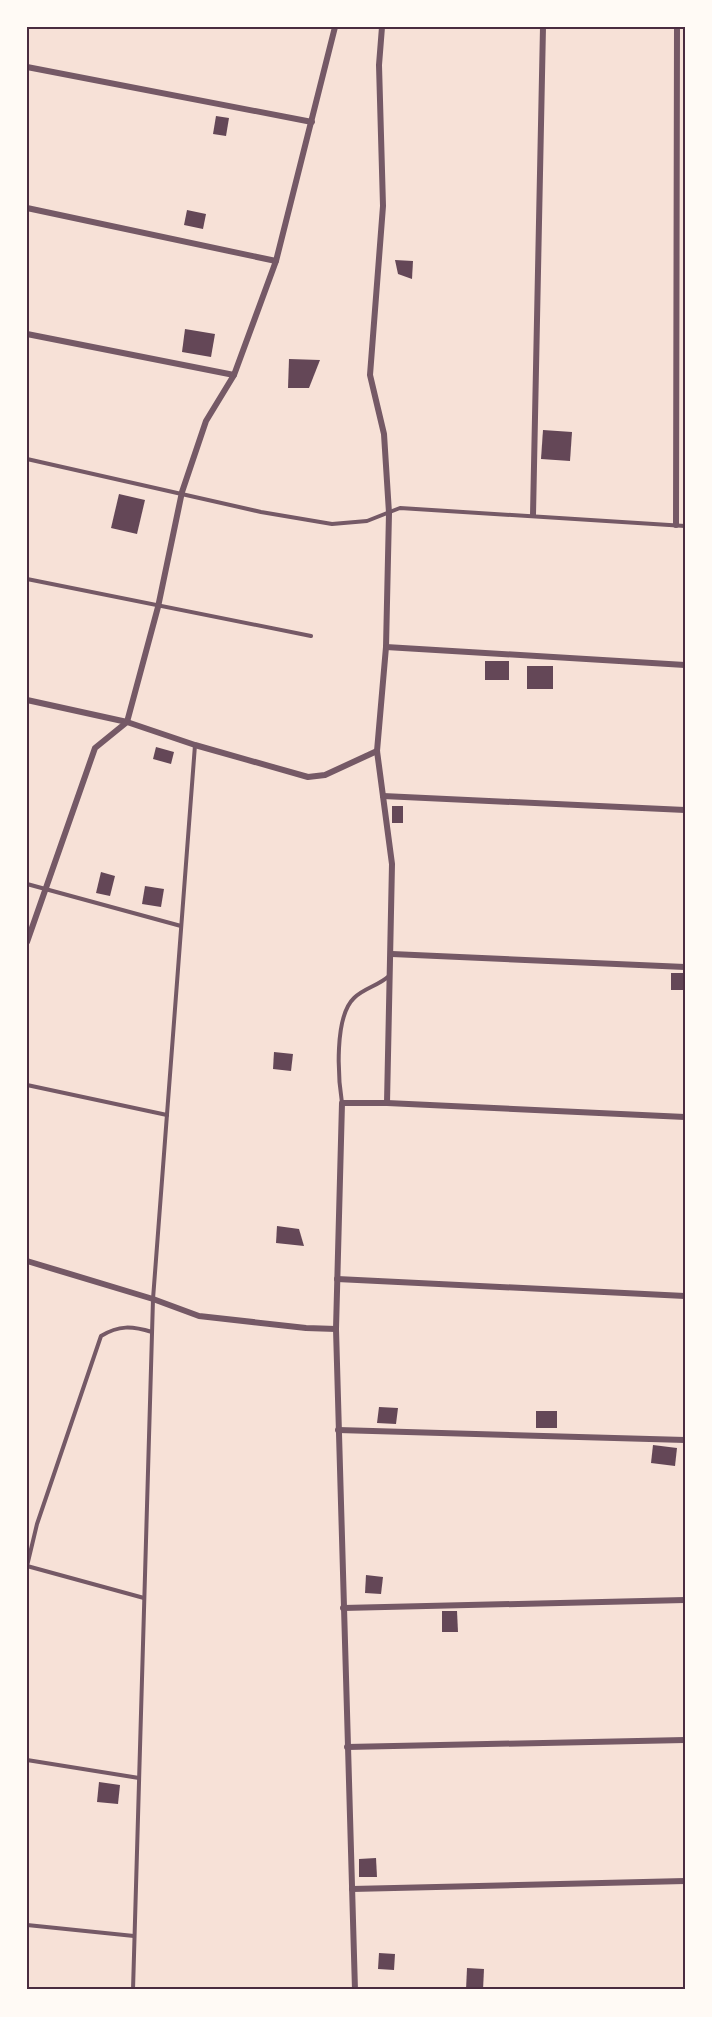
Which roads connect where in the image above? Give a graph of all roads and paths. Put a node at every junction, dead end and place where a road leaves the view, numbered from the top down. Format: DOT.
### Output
graph roads {
  1 [pos="335,27"];
  2 [pos="382,27"];
  3 [pos="543,27"];
  4 [pos="677,27"];
  5 [pos="27,67"];
  6 [pos="312,122"];
  7 [pos="27,208"];
  8 [pos="276,261"];
  9 [pos="27,334"];
  10 [pos="234,375"];
  11 [pos="27,459"];
  12 [pos="182,492"];
  13 [pos="389,513"];
  14 [pos="532,515"];
  15 [pos="676,525"];
  16 [pos="685,526"];
  17 [pos="27,579"];
  18 [pos="158,607"];
  19 [pos="311,636"];
  20 [pos="386,647"];
  21 [pos="685,665"];
  22 [pos="27,700"];
  23 [pos="127,722"];
  24 [pos="195,745"];
  25 [pos="377,751"];
  26 [pos="383,796"];
  27 [pos="685,810"];
  28 [pos="27,884"];
  29 [pos="47,891"];
  30 [pos="181,926"];
  31 [pos="27,942"];
  32 [pos="392,954"];
  33 [pos="685,967"];
  34 [pos="392,973"];
  35 [pos="27,1085"];
  36 [pos="342,1103"];
  37 [pos="387,1104"];
  38 [pos="167,1115"];
  39 [pos="685,1117"];
  40 [pos="27,1261"];
  41 [pos="337,1279"];
  42 [pos="685,1296"];
  43 [pos="153,1299"];
  44 [pos="336,1329"];
  45 [pos="152,1332"];
  46 [pos="338,1430"];
  47 [pos="685,1440"];
  48 [pos="27,1566"];
  49 [pos="144,1598"];
  50 [pos="685,1600"];
  51 [pos="343,1608"];
  52 [pos="685,1740"];
  53 [pos="347,1747"];
  54 [pos="27,1760"];
  55 [pos="139,1778"];
  56 [pos="685,1881"];
  57 [pos="352,1888"];
  58 [pos="27,1925"];
  59 [pos="134,1936"];
  60 [pos="133,1990"];
  61 [pos="355,1990"];
  1 -- 6 [label="street"];
  2 -- 13 [label="street"];
  3 -- 14 [label="street"];
  4 -- 15 [label="street"];
  5 -- 6 [label="street"];
  6 -- 8 [label="street"];
  7 -- 8 [label="street"];
  8 -- 10 [label="street"];
  9 -- 10 [label="street"];
  10 -- 12 [label="street"];
  11 -- 12 [label="lane"];
  12 -- 13 [label="lane"];
  12 -- 18 [label="street"];
  13 -- 14 [label="lane"];
  13 -- 20 [label="street"];
  14 -- 15 [label="lane"];
  15 -- 16 [label="lane"];
  17 -- 18 [label="lane"];
  18 -- 19 [label="lane"];
  18 -- 23 [label="street"];
  20 -- 21 [label="street"];
  20 -- 25 [label="street"];
  22 -- 23 [label="street"];
  23 -- 24 [label="street"];
  23 -- 29 [label="street"];
  24 -- 25 [label="street"];
  24 -- 30 [label="lane"];
  25 -- 26 [label="street"];
  26 -- 27 [label="street"];
  26 -- 32 [label="street"];
  28 -- 29 [label="lane"];
  29 -- 30 [label="lane"];
  29 -- 31 [label="street"];
  30 -- 38 [label="lane"];
  32 -- 33 [label="street"];
  32 -- 34 [label="street"];
  34 -- 36 [label="lane"];
  34 -- 37 [label="street"];
  35 -- 38 [label="lane"];
  36 -- 37 [label="street"];
  36 -- 41 [label="street"];
  37 -- 39 [label="street"];
  38 -- 43 [label="lane"];
  40 -- 43 [label="street"];
  41 -- 42 [label="street"];
  41 -- 44 [label="street"];
  43 -- 44 [label="street"];
  43 -- 45 [label="lane"];
  44 -- 46 [label="street"];
  45 -- 48 [label="lane"];
  45 -- 49 [label="lane"];
  46 -- 47 [label="street"];
  46 -- 51 [label="street"];
  48 -- 49 [label="lane"];
  49 -- 55 [label="lane"];
  50 -- 51 [label="street"];
  51 -- 53 [label="street"];
  52 -- 53 [label="street"];
  53 -- 57 [label="street"];
  54 -- 55 [label="lane"];
  55 -- 59 [label="lane"];
  56 -- 57 [label="street"];
  57 -- 61 [label="street"];
  58 -- 59 [label="lane"];
  59 -- 60 [label="lane"];
}
